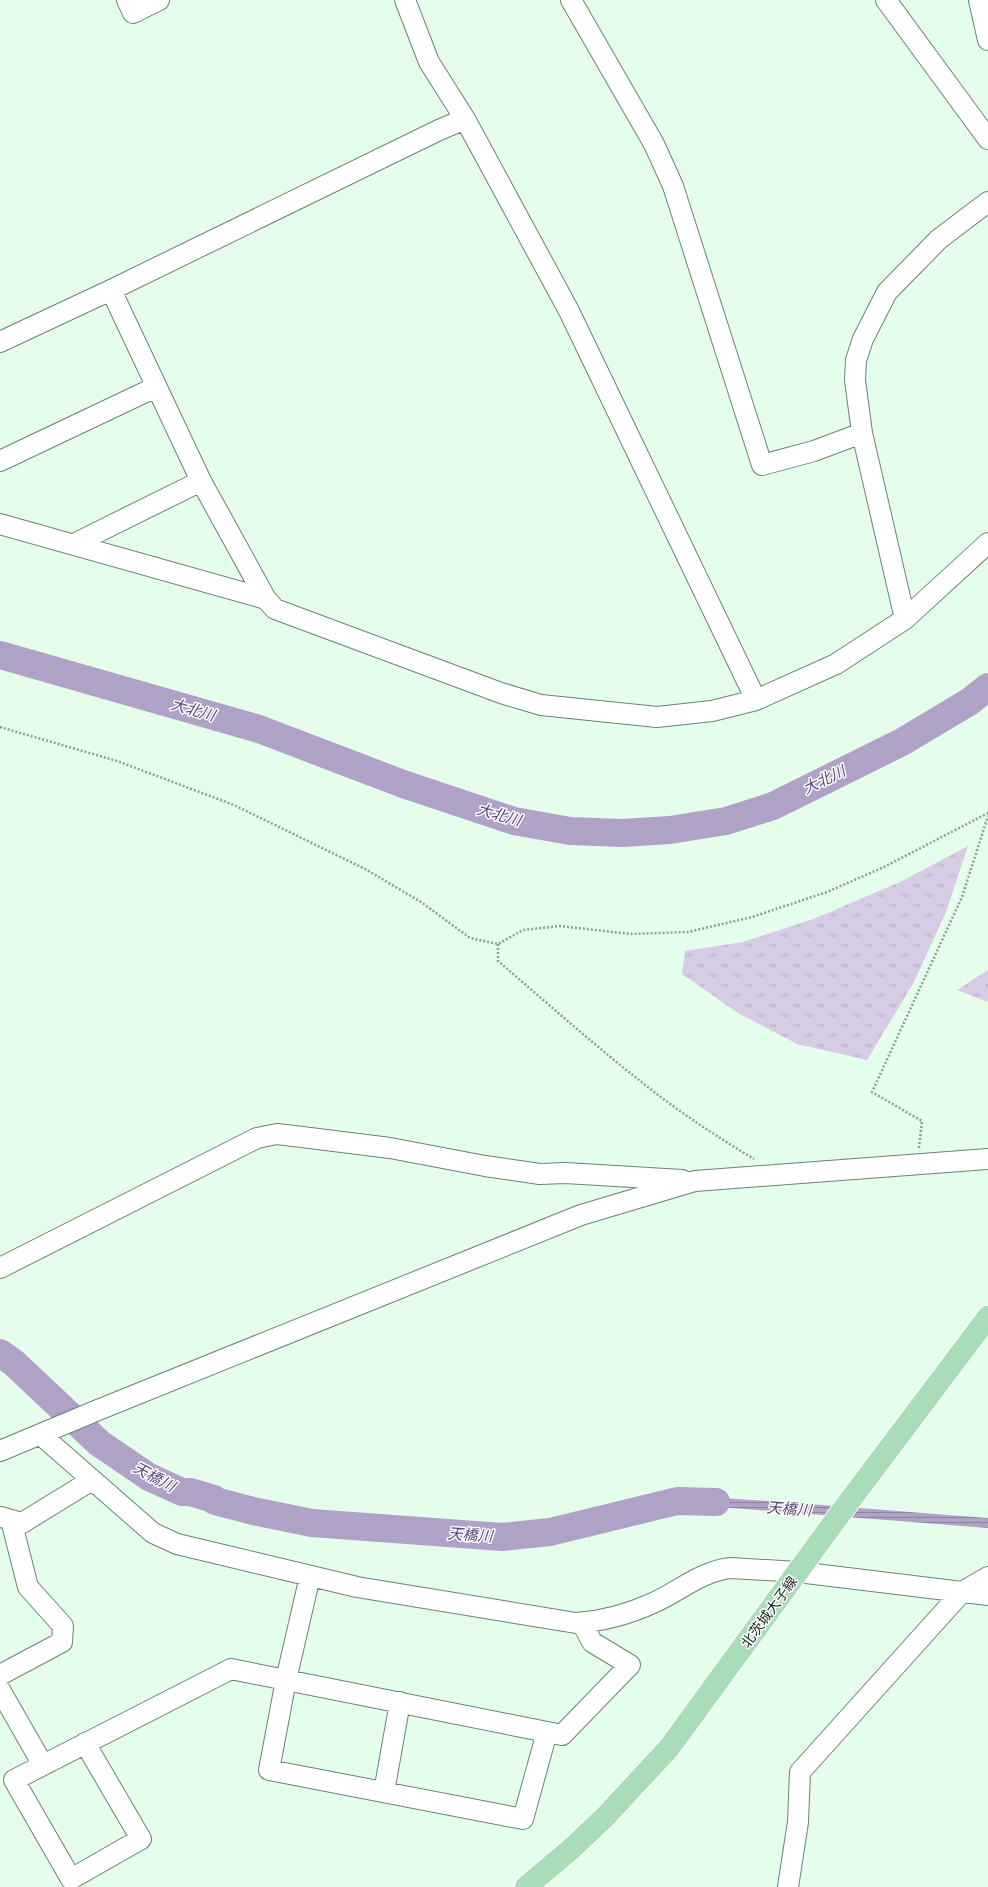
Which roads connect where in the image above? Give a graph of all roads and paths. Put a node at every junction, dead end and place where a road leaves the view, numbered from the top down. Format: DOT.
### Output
graph roads {
  1 [pos="127,0"];
  2 [pos="159,0"];
  3 [pos="405,0"];
  4 [pos="571,0"];
  5 [pos="886,0"];
  6 [pos="979,0"];
  7 [pos="988,40"];
  8 [pos="466,119"];
  9 [pos="988,139"];
  10 [pos="988,202"];
  11 [pos="112,290"];
  12 [pos="0,342"];
  13 [pos="156,387"];
  14 [pos="862,433"];
  15 [pos="0,461"];
  16 [pos="201,481"];
  17 [pos="0,524"];
  18 [pos="988,543"];
  19 [pos="74,544"];
  20 [pos="266,599"];
  21 [pos="905,619"];
  22 [pos="756,700"];
  23 [pos="0,727"];
  24 [pos="988,815"];
  25 [pos="498,944"];
  26 [pos="988,1159"];
  27 [pos="917,1164"];
  28 [pos="778,1175"];
  29 [pos="696,1181"];
  30 [pos="0,1268"];
  31 [pos="988,1317"];
  32 [pos="41,1435"];
  33 [pos="0,1451"];
  34 [pos="92,1480"];
  35 [pos="6,1518"];
  36 [pos="798,1572"];
  37 [pos="310,1576"];
  38 [pos="988,1577"];
  39 [pos="962,1592"];
  40 [pos="988,1595"];
  41 [pos="582,1623"];
  42 [pos="0,1675"];
  43 [pos="286,1680"];
  44 [pos="3,1701"];
  45 [pos="400,1702"];
  46 [pos="547,1732"];
  47 [pos="85,1743"];
  48 [pos="43,1765"];
  49 [pos="384,1792"];
  50 [pos="526,1887"];
  51 [pos="788,1887"];
  1 -- 2 [label="street"];
  3 -- 8 [label="street"];
  4 -- 14 [label="street"];
  5 -- 9 [label="street"];
  6 -- 7 [label="street"];
  8 -- 11 [label="street"];
  8 -- 22 [label="street"];
  10 -- 14 [label="street"];
  11 -- 12 [label="street"];
  11 -- 13 [label="street"];
  13 -- 15 [label="street"];
  13 -- 16 [label="street"];
  14 -- 21 [label="street"];
  16 -- 19 [label="street"];
  16 -- 20 [label="street"];
  17 -- 19 [label="street"];
  18 -- 21 [label="street"];
  19 -- 20 [label="street"];
  20 -- 22 [label="street"];
  21 -- 22 [label="street"];
  23 -- 25 [label="path"];
  24 -- 25 [label="path"];
  24 -- 27 [label="path"];
  25 -- 28 [label="path"];
  26 -- 27 [label="street"];
  27 -- 28 [label="street"];
  28 -- 29 [label="street"];
  29 -- 30 [label="street"];
  29 -- 32 [label="street"];
  31 -- 36 [label="main road, 北茨城大子線"];
  32 -- 33 [label="street"];
  32 -- 34 [label="street"];
  34 -- 35 [label="street"];
  34 -- 37 [label="street"];
  35 -- 42 [label="street"];
  36 -- 39 [label="street"];
  36 -- 41 [label="street"];
  36 -- 50 [label="main road, 北茨城大子線"];
  37 -- 41 [label="street"];
  37 -- 43 [label="street"];
  38 -- 39 [label="street"];
  39 -- 40 [label="street"];
  39 -- 51 [label="street"];
  41 -- 46 [label="street"];
  43 -- 45 [label="street"];
  43 -- 47 [label="street"];
  43 -- 49 [label="street"];
  44 -- 48 [label="street"];
  45 -- 46 [label="street"];
  45 -- 49 [label="street"];
  46 -- 49 [label="street"];
  47 -- 48 [label="street"];
  47 -- 48 [label="street"];
}
